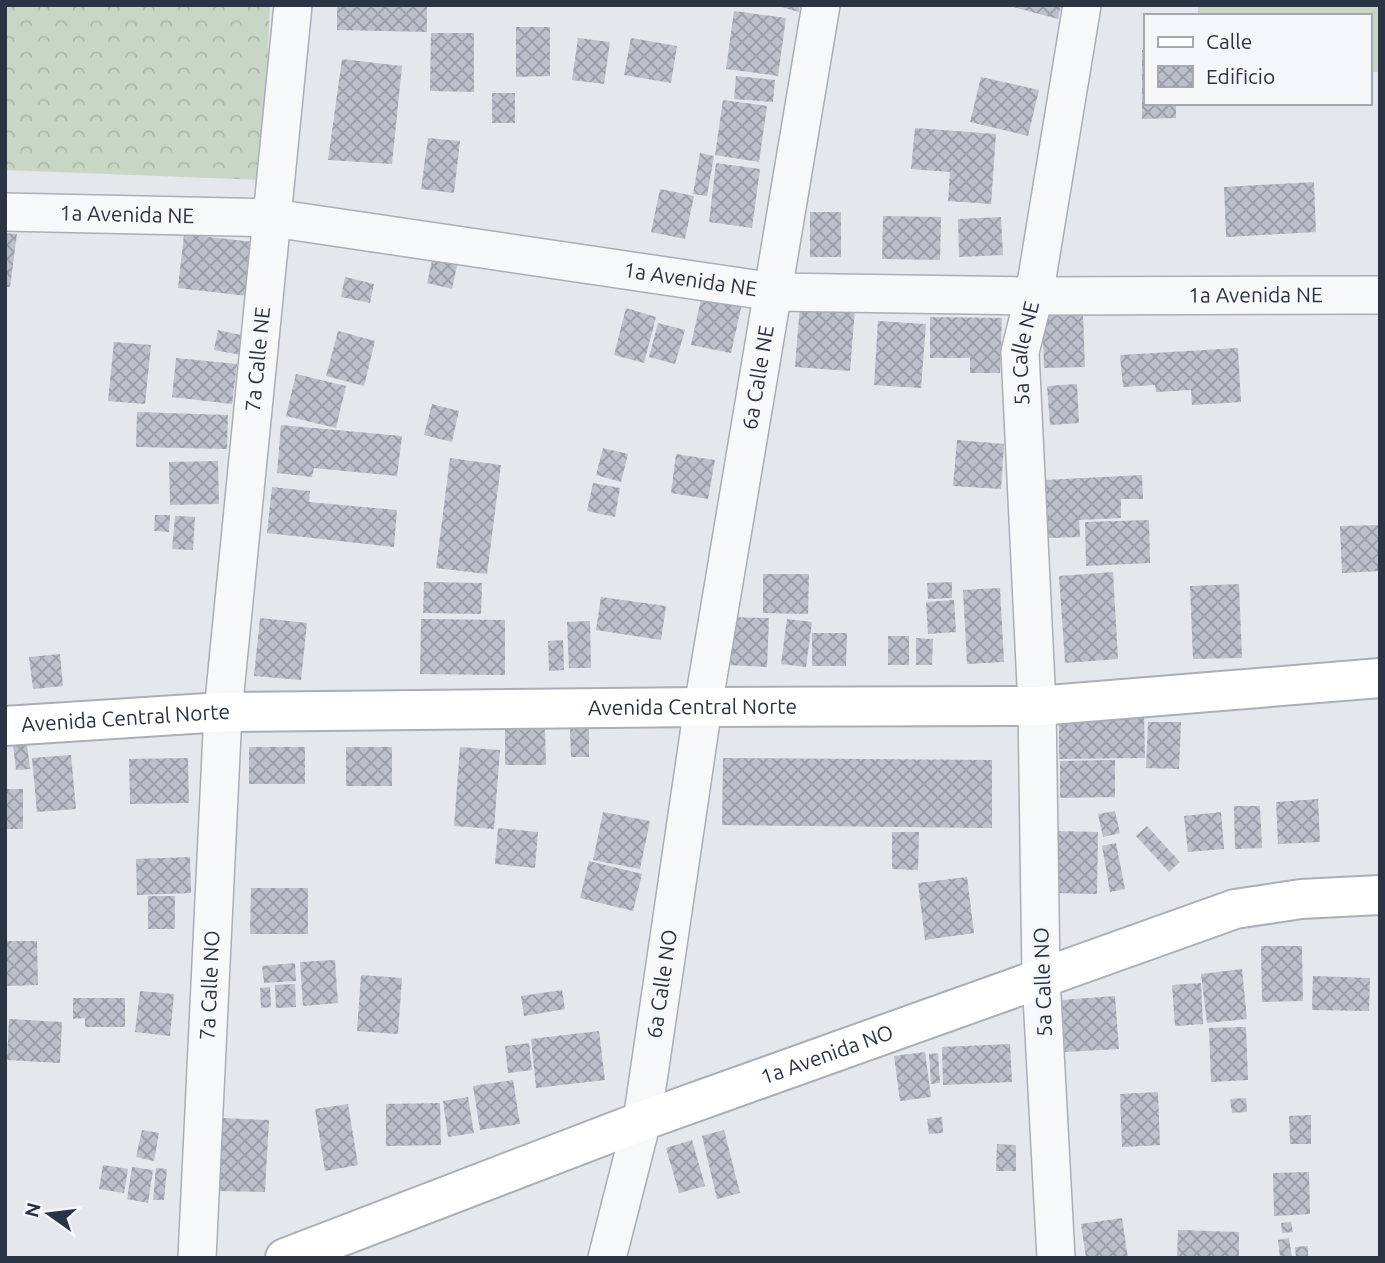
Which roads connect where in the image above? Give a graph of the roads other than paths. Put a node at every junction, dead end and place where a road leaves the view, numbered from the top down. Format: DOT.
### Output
graph roads {
  1 [pos="293,5"];
  2 [pos="821,5"];
  3 [pos="1082,5"];
  4 [pos="5,212"];
  5 [pos="272,218"];
  6 [pos="774,292"];
  7 [pos="1380,295"];
  8 [pos="1034,296"];
  9 [pos="1380,678"];
  10 [pos="1037,706"];
  11 [pos="703,707"];
  12 [pos="223,712"];
  13 [pos="5,726"];
  14 [pos="1380,895"];
  15 [pos="1041,977"];
  16 [pos="642,1121"];
  17 [pos="197,1258"];
  18 [pos="285,1258"];
  19 [pos="607,1258"];
  20 [pos="1056,1258"];
  1 -- 5 [label="street, 7a Calle NE"];
  2 -- 6 [label="street, 6a Calle NE"];
  3 -- 8 [label="street, 5a Calle NE"];
  4 -- 5 [label="street, 1a Avenida NE"];
  5 -- 6 [label="street, 1a Avenida NE"];
  5 -- 12 [label="street, 7a Calle NE"];
  6 -- 8 [label="street, 1a Avenida NE"];
  6 -- 11 [label="street, 6a Calle NE"];
  7 -- 8 [label="street, 1a Avenida NE"];
  8 -- 10 [label="street, 5a Calle NE"];
  9 -- 10 [label="street, Avenida Central Norte"];
  10 -- 11 [label="street, Avenida Central Norte"];
  10 -- 15 [label="street, 5a Calle NO"];
  11 -- 12 [label="street, Avenida Central Norte"];
  11 -- 16 [label="street, 6a Calle NO"];
  12 -- 13 [label="street, Avenida Central Norte"];
  12 -- 17 [label="street, 7a Calle NO"];
  14 -- 15 [label="street, 1a Avenida NO"];
  15 -- 16 [label="street, 1a Avenida NO"];
  15 -- 20 [label="street, 5a Calle NO"];
  16 -- 18 [label="street, 1a Avenida NO"];
  16 -- 19 [label="street, 6a Calle NO"];
}
